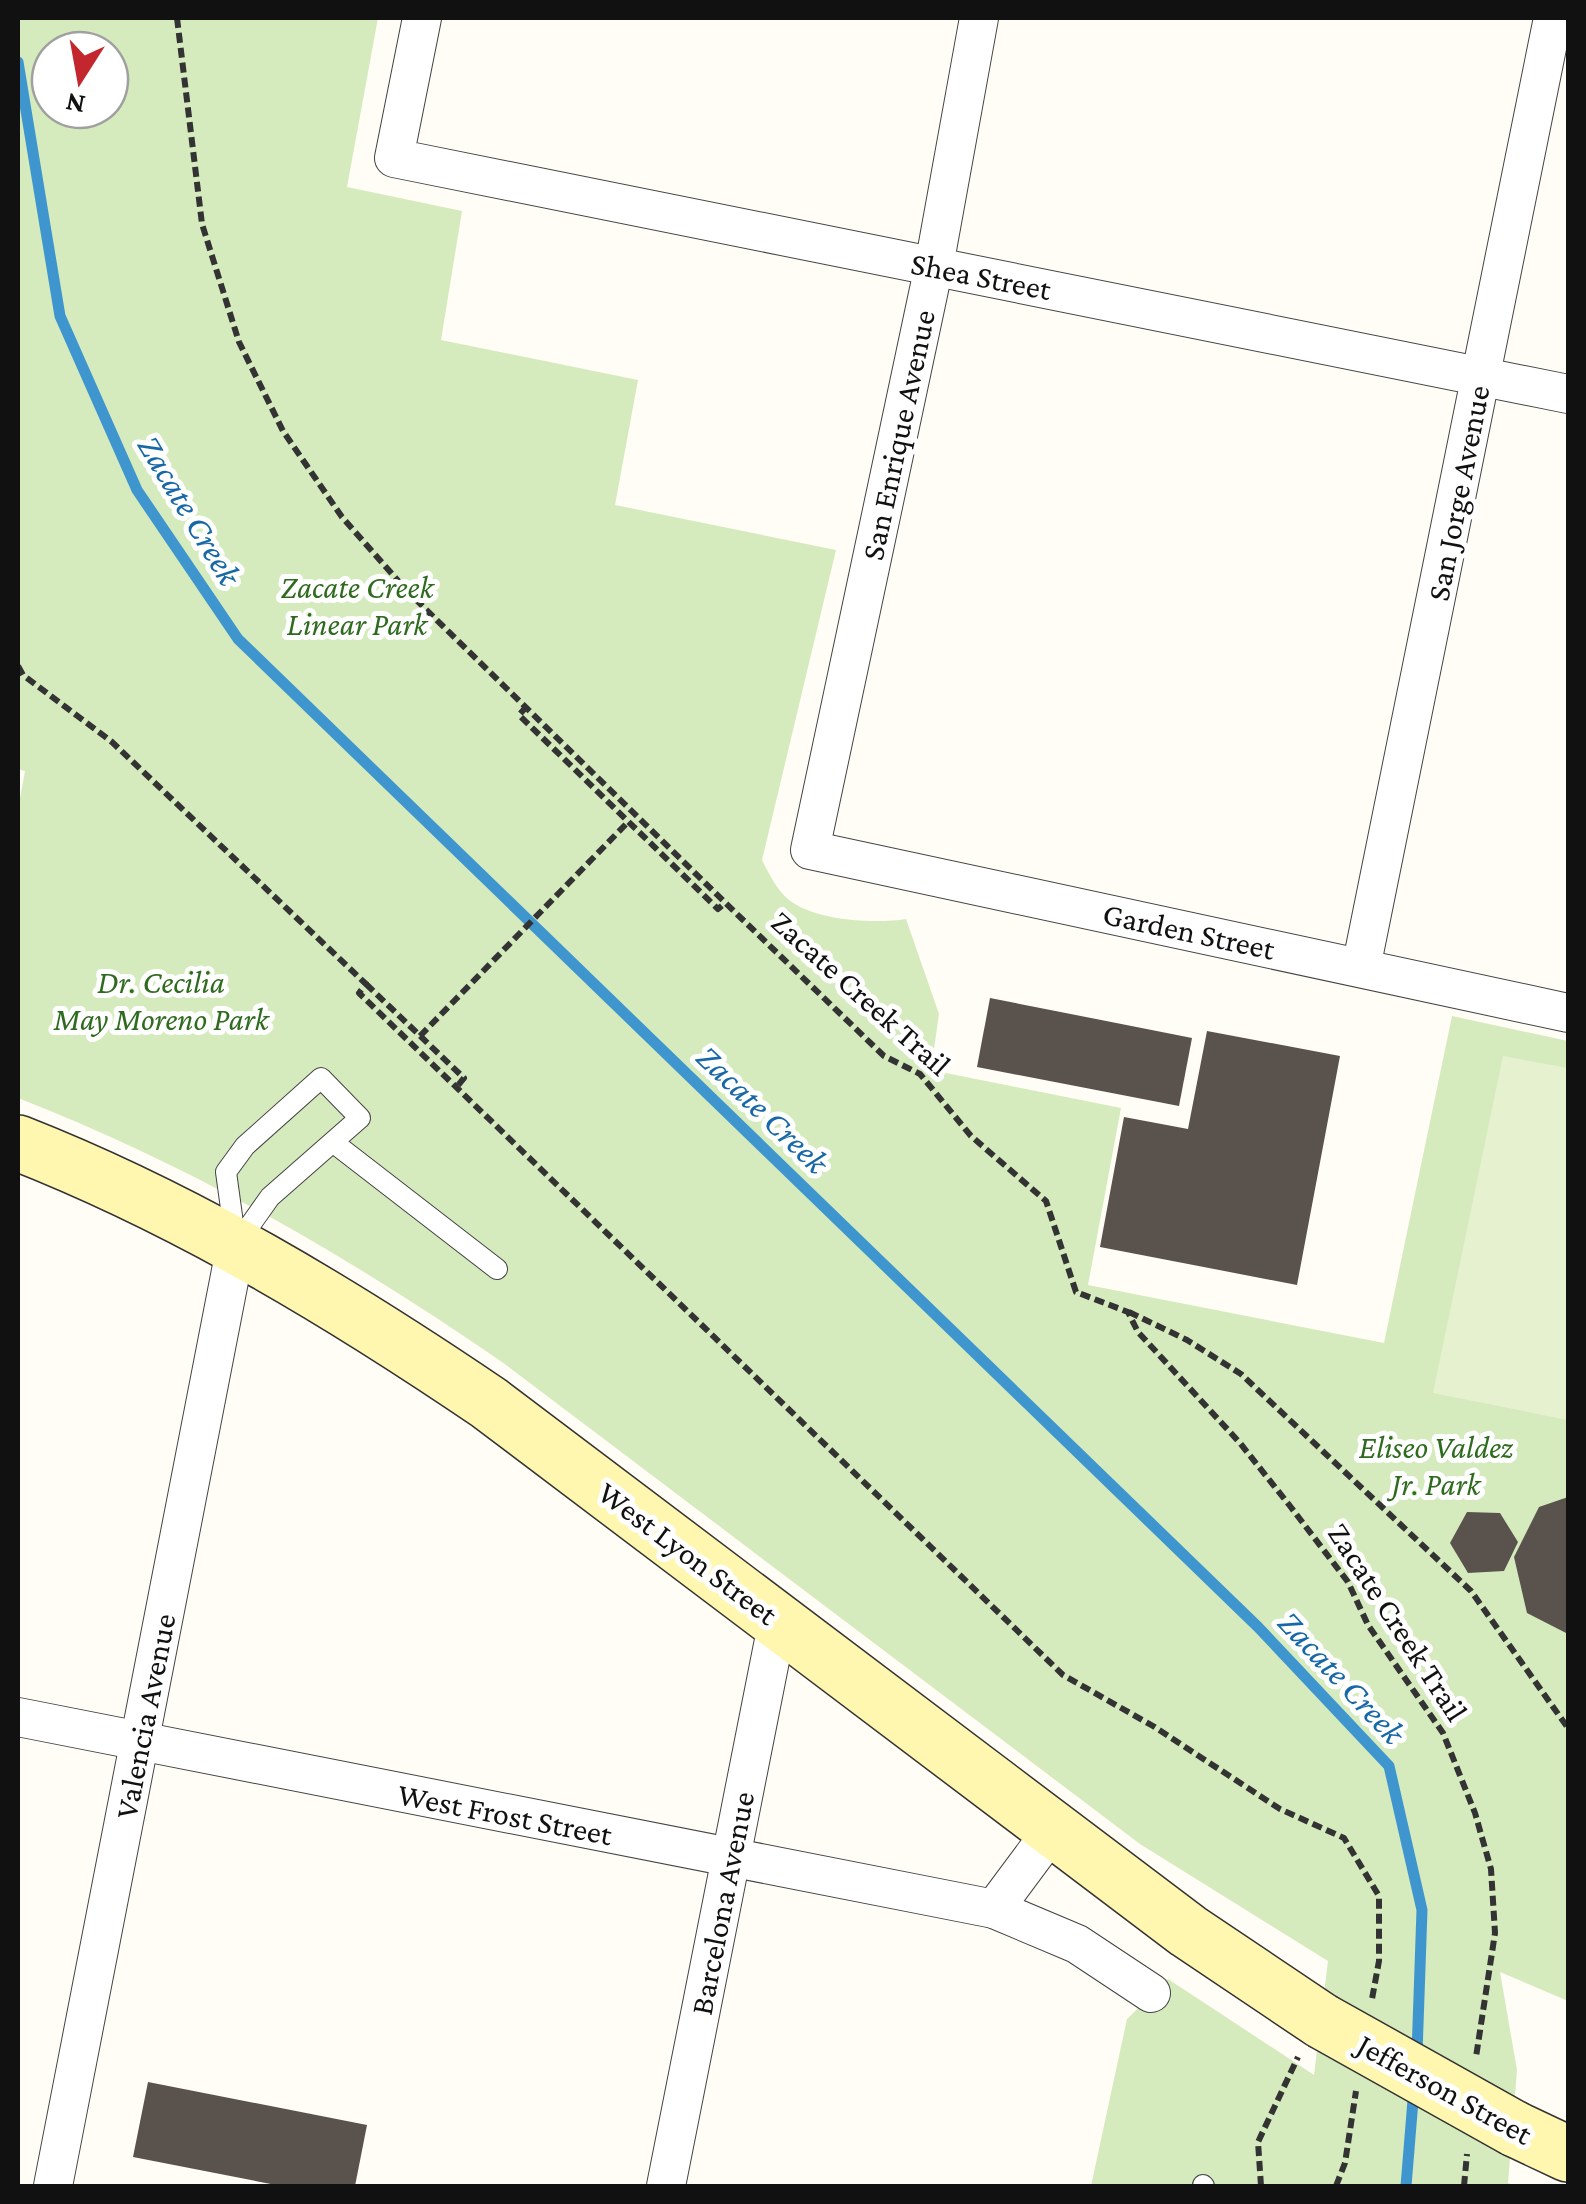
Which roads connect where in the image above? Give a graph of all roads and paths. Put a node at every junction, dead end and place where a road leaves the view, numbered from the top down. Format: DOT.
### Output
graph roads {
  1 [pos="178,18"];
  2 [pos="422,18"];
  3 [pos="979,18"];
  4 [pos="1553,18"];
  5 [pos="934,266"];
  6 [pos="1482,376"];
  7 [pos="1568,394"];
  8 [pos="18,666"];
  9 [pos="528,706"];
  10 [pos="629,821"];
  11 [pos="810,850"];
  12 [pos="725,902"];
  13 [pos="1361,968"];
  14 [pos="366,984"];
  15 [pos="1568,1012"];
  16 [pos="420,1036"];
  17 [pos="456,1088"];
  18 [pos="18,1142"];
  19 [pos="334,1142"];
  20 [pos="236,1244"];
  21 [pos="498,1269"];
  22 [pos="1128,1312"];
  23 [pos="778,1620"];
  24 [pos="18,1717"];
  25 [pos="1568,1728"];
  26 [pos="140,1742"];
  27 [pos="1052,1831"];
  28 [pos="730,1859"];
  29 [pos="994,1909"];
  30 [pos="1152,1993"];
  31 [pos="1330,2031"];
  32 [pos="1475,2070"];
  33 [pos="1357,2089"];
  34 [pos="1491,2138"];
  35 [pos="1568,2154"];
  36 [pos="53,2186"];
  37 [pos="666,2186"];
  38 [pos="1261,2186"];
  39 [pos="1336,2186"];
  40 [pos="1464,2186"];
  1 -- 9 [label="path, Zacate Creek Trail"];
  2 -- 5 [label="street, Shea Street"];
  3 -- 5 [label="street, San Enrique Avenue"];
  4 -- 6 [label="street, San Jorge Avenue"];
  5 -- 6 [label="street, Shea Street"];
  5 -- 11 [label="street, San Enrique Avenue"];
  6 -- 7 [label="street, Shea Street"];
  6 -- 13 [label="street, San Jorge Avenue"];
  8 -- 14 [label="path"];
  9 -- 10 [label="path"];
  9 -- 12 [label="path, Zacate Creek Trail"];
  10 -- 12 [label="path"];
  10 -- 16 [label="path"];
  11 -- 13 [label="street, Garden Street"];
  12 -- 22 [label="path, Zacate Creek Trail"];
  13 -- 15 [label="street, Garden Street"];
  14 -- 16 [label="path"];
  14 -- 17 [label="path"];
  16 -- 17 [label="path"];
  17 -- 31 [label="path"];
  18 -- 20 [label="main road, West Lyon Street"];
  19 -- 20 [label="lane"];
  19 -- 20 [label="lane"];
  19 -- 21 [label="lane"];
  20 -- 23 [label="main road, West Lyon Street"];
  20 -- 26 [label="street, Valencia Avenue"];
  22 -- 25 [label="path"];
  22 -- 32 [label="path, Zacate Creek Trail"];
  23 -- 27 [label="main road, West Lyon Street"];
  23 -- 28 [label="street, Barcelona Avenue"];
  24 -- 26 [label="street, West Frost Street"];
  26 -- 28 [label="street, West Frost Street"];
  26 -- 36 [label="street, Valencia Avenue"];
  27 -- 29 [label="street"];
  27 -- 31 [label="main road, West Lyon Street"];
  28 -- 29 [label="street, West Frost Street"];
  28 -- 37 [label="street, Barcelona Avenue"];
  29 -- 30 [label="street, West Frost Street"];
  31 -- 34 [label="main road, Jefferson Street, bridge"];
  31 -- 38 [label="path"];
  33 -- 39 [label="path"];
  34 -- 35 [label="main road, Jefferson Street"];
  34 -- 40 [label="path"];
}
